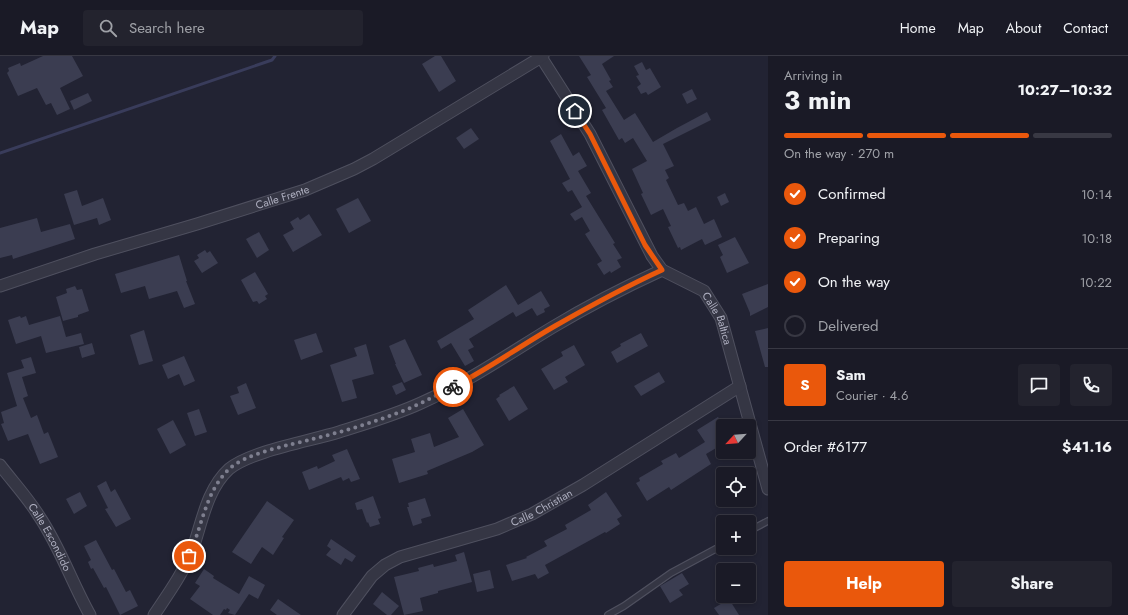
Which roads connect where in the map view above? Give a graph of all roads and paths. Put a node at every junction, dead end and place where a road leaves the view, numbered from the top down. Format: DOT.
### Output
graph roads {
  1 [pos="542,56"];
  2 [pos="662,270"];
  3 [pos="0,286"];
  4 [pos="740,386"];
  5 [pos="0,465"];
  6 [pos="768,490"];
  7 [pos="768,521"];
  8 [pos="756,527"];
  9 [pos="716,549"];
  10 [pos="90,615"];
  11 [pos="154,615"];
  12 [pos="343,615"];
  13 [pos="608,615"];
  1 -- 2 [label="street, Calle Baltica"];
  1 -- 3 [label="street, Calle Frente"];
  2 -- 4 [label="street, Calle Baltica"];
  2 -- 11 [label="street"];
  4 -- 6 [label="street, Calle Baltica"];
  4 -- 12 [label="street, Calle Christian"];
  5 -- 10 [label="street, Calle Escondido"];
  7 -- 8 [label="lane"];
  9 -- 13 [label="lane"];
}
